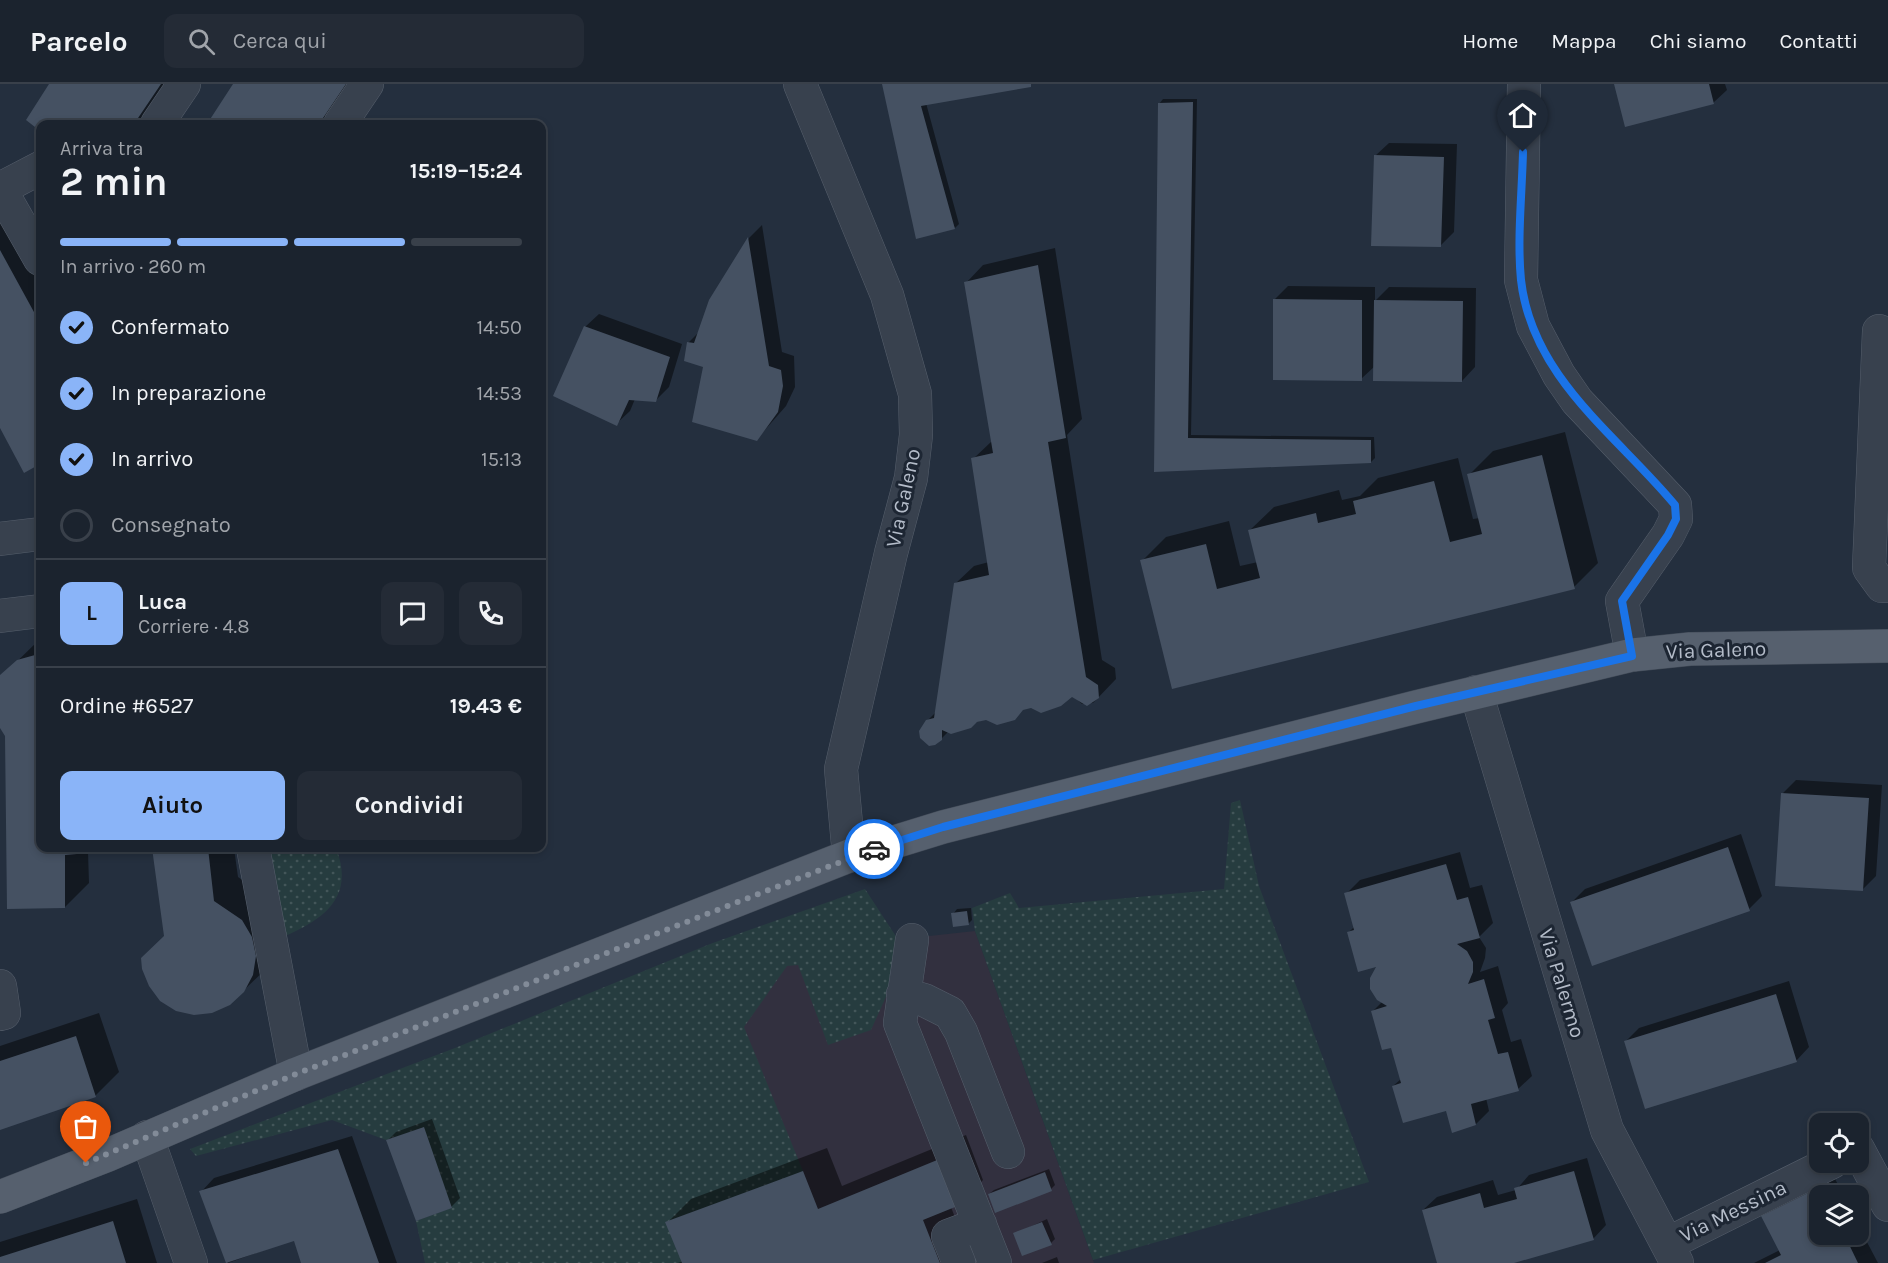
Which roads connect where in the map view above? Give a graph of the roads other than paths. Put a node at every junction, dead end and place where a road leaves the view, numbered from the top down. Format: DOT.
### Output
graph roads {
  1 [pos="184,84"];
  2 [pos="367,84"];
  3 [pos="800,84"];
  4 [pos="1524,84"];
  5 [pos="160,120"];
  6 [pos="343,120"];
  7 [pos="36,170"];
  8 [pos="0,189"];
  9 [pos="36,253"];
  10 [pos="1879,331"];
  11 [pos="36,534"];
  12 [pos="0,539"];
  13 [pos="1888,586"];
  14 [pos="36,612"];
  15 [pos="0,616"];
  16 [pos="1888,646"];
  17 [pos="1632,656"];
  18 [pos="1476,692"];
  19 [pos="254,852"];
  20 [pos="849,856"];
  21 [pos="912,940"];
  22 [pos="0,986"];
  23 [pos="903,994"];
  24 [pos="0,1014"];
  25 [pos="296,1074"];
  26 [pos="147,1137"];
  27 [pos="1008,1152"];
  28 [pos="1869,1169"];
  29 [pos="1813,1173"];
  30 [pos="0,1197"];
  31 [pos="1888,1204"];
  32 [pos="980,1224"];
  33 [pos="1672,1254"];
  34 [pos="191,1263"];
  35 [pos="959,1263"];
  36 [pos="995,1263"];
  1 -- 5 [label="street"];
  2 -- 6 [label="street"];
  3 -- 20 [label="street, Via Galeno"];
  4 -- 17 [label="street"];
  7 -- 8 [label="street"];
  8 -- 9 [label="street"];
  10 -- 13 [label="street"];
  11 -- 12 [label="street"];
  14 -- 15 [label="street"];
  16 -- 17 [label="main road, Via Galeno"];
  17 -- 18 [label="main road, Via Galeno"];
  18 -- 20 [label="main road, Via Galeno"];
  18 -- 33 [label="street, Via Palermo"];
  19 -- 25 [label="street"];
  20 -- 25 [label="main road, Via Galeno"];
  21 -- 23 [label="street"];
  22 -- 24 [label="street"];
  23 -- 27 [label="street"];
  23 -- 32 [label="street"];
  25 -- 26 [label="main road, Via Galeno"];
  26 -- 30 [label="main road, Via Galeno"];
  26 -- 34 [label="street"];
  28 -- 31 [label="street"];
  29 -- 33 [label="street, Via Messina"];
  32 -- 35 [label="street"];
  32 -- 36 [label="street"];
}
